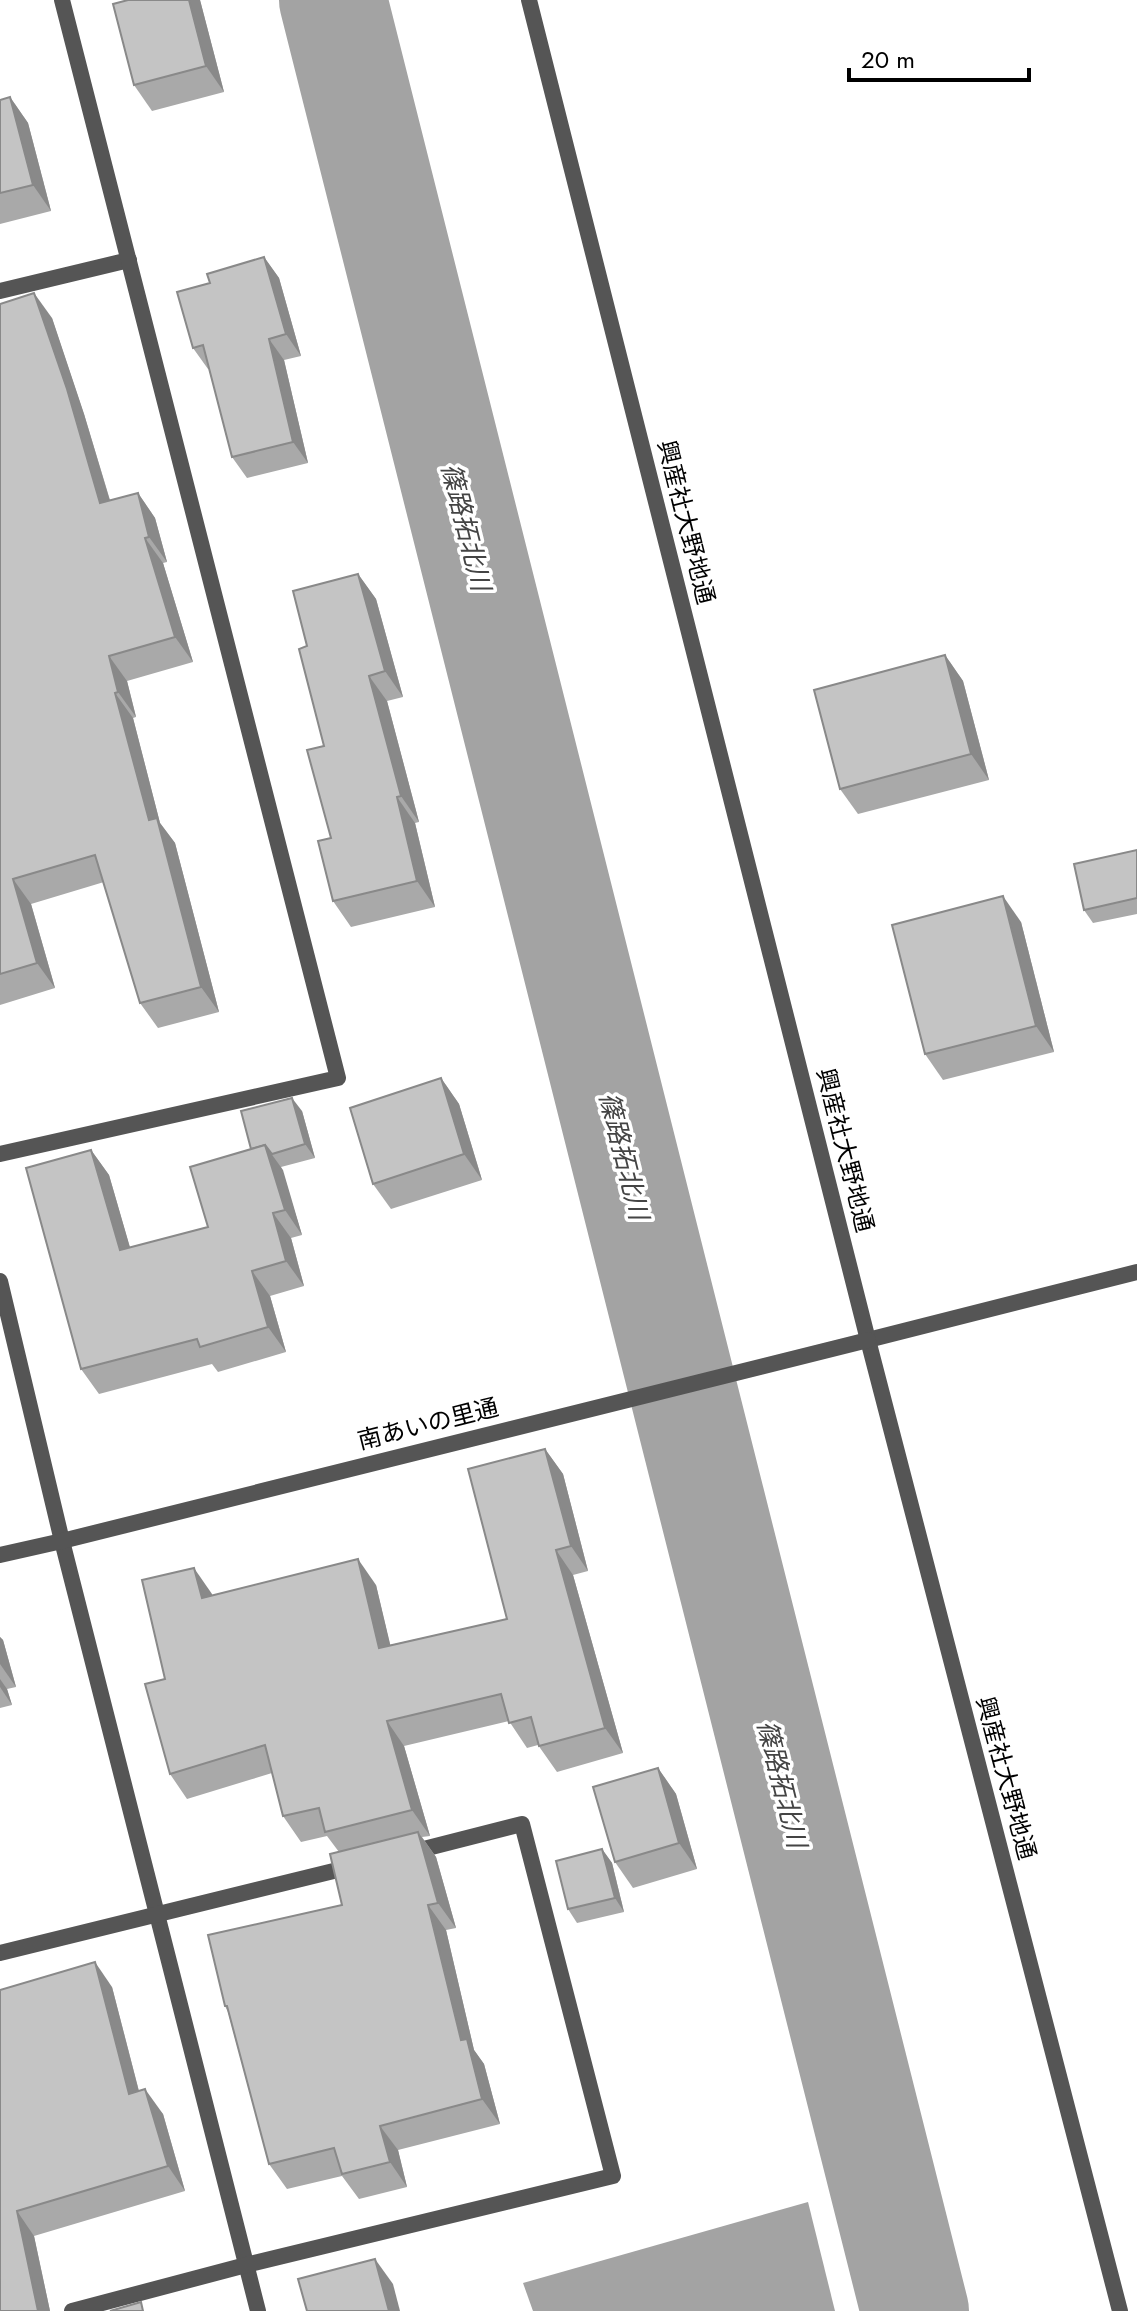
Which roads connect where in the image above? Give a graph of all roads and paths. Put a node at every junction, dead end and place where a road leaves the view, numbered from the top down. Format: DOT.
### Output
graph roads {
  1 [pos="62,0"];
  2 [pos="529,0"];
  3 [pos="129,260"];
  4 [pos="0,291"];
  5 [pos="0,1154"];
  6 [pos="1137,1272"];
  7 [pos="0,1281"];
  8 [pos="868,1340"];
  9 [pos="62,1541"];
  10 [pos="0,1555"];
  11 [pos="159,1915"];
  12 [pos="0,1953"];
  13 [pos="246,2265"];
  14 [pos="72,2311"];
  15 [pos="258,2311"];
  16 [pos="1120,2311"];
  1 -- 3 [label="street"];
  2 -- 8 [label="street, 興産社大野地通"];
  3 -- 4 [label="street"];
  3 -- 5 [label="street"];
  6 -- 8 [label="street, 南あいの里通"];
  7 -- 9 [label="street"];
  8 -- 9 [label="street, 南あいの里通"];
  8 -- 16 [label="street, 興産社大野地通"];
  9 -- 10 [label="street, 南あいの里通"];
  9 -- 11 [label="street"];
  11 -- 12 [label="street"];
  11 -- 13 [label="street"];
  11 -- 13 [label="street"];
  13 -- 14 [label="street"];
  13 -- 15 [label="street"];
}
